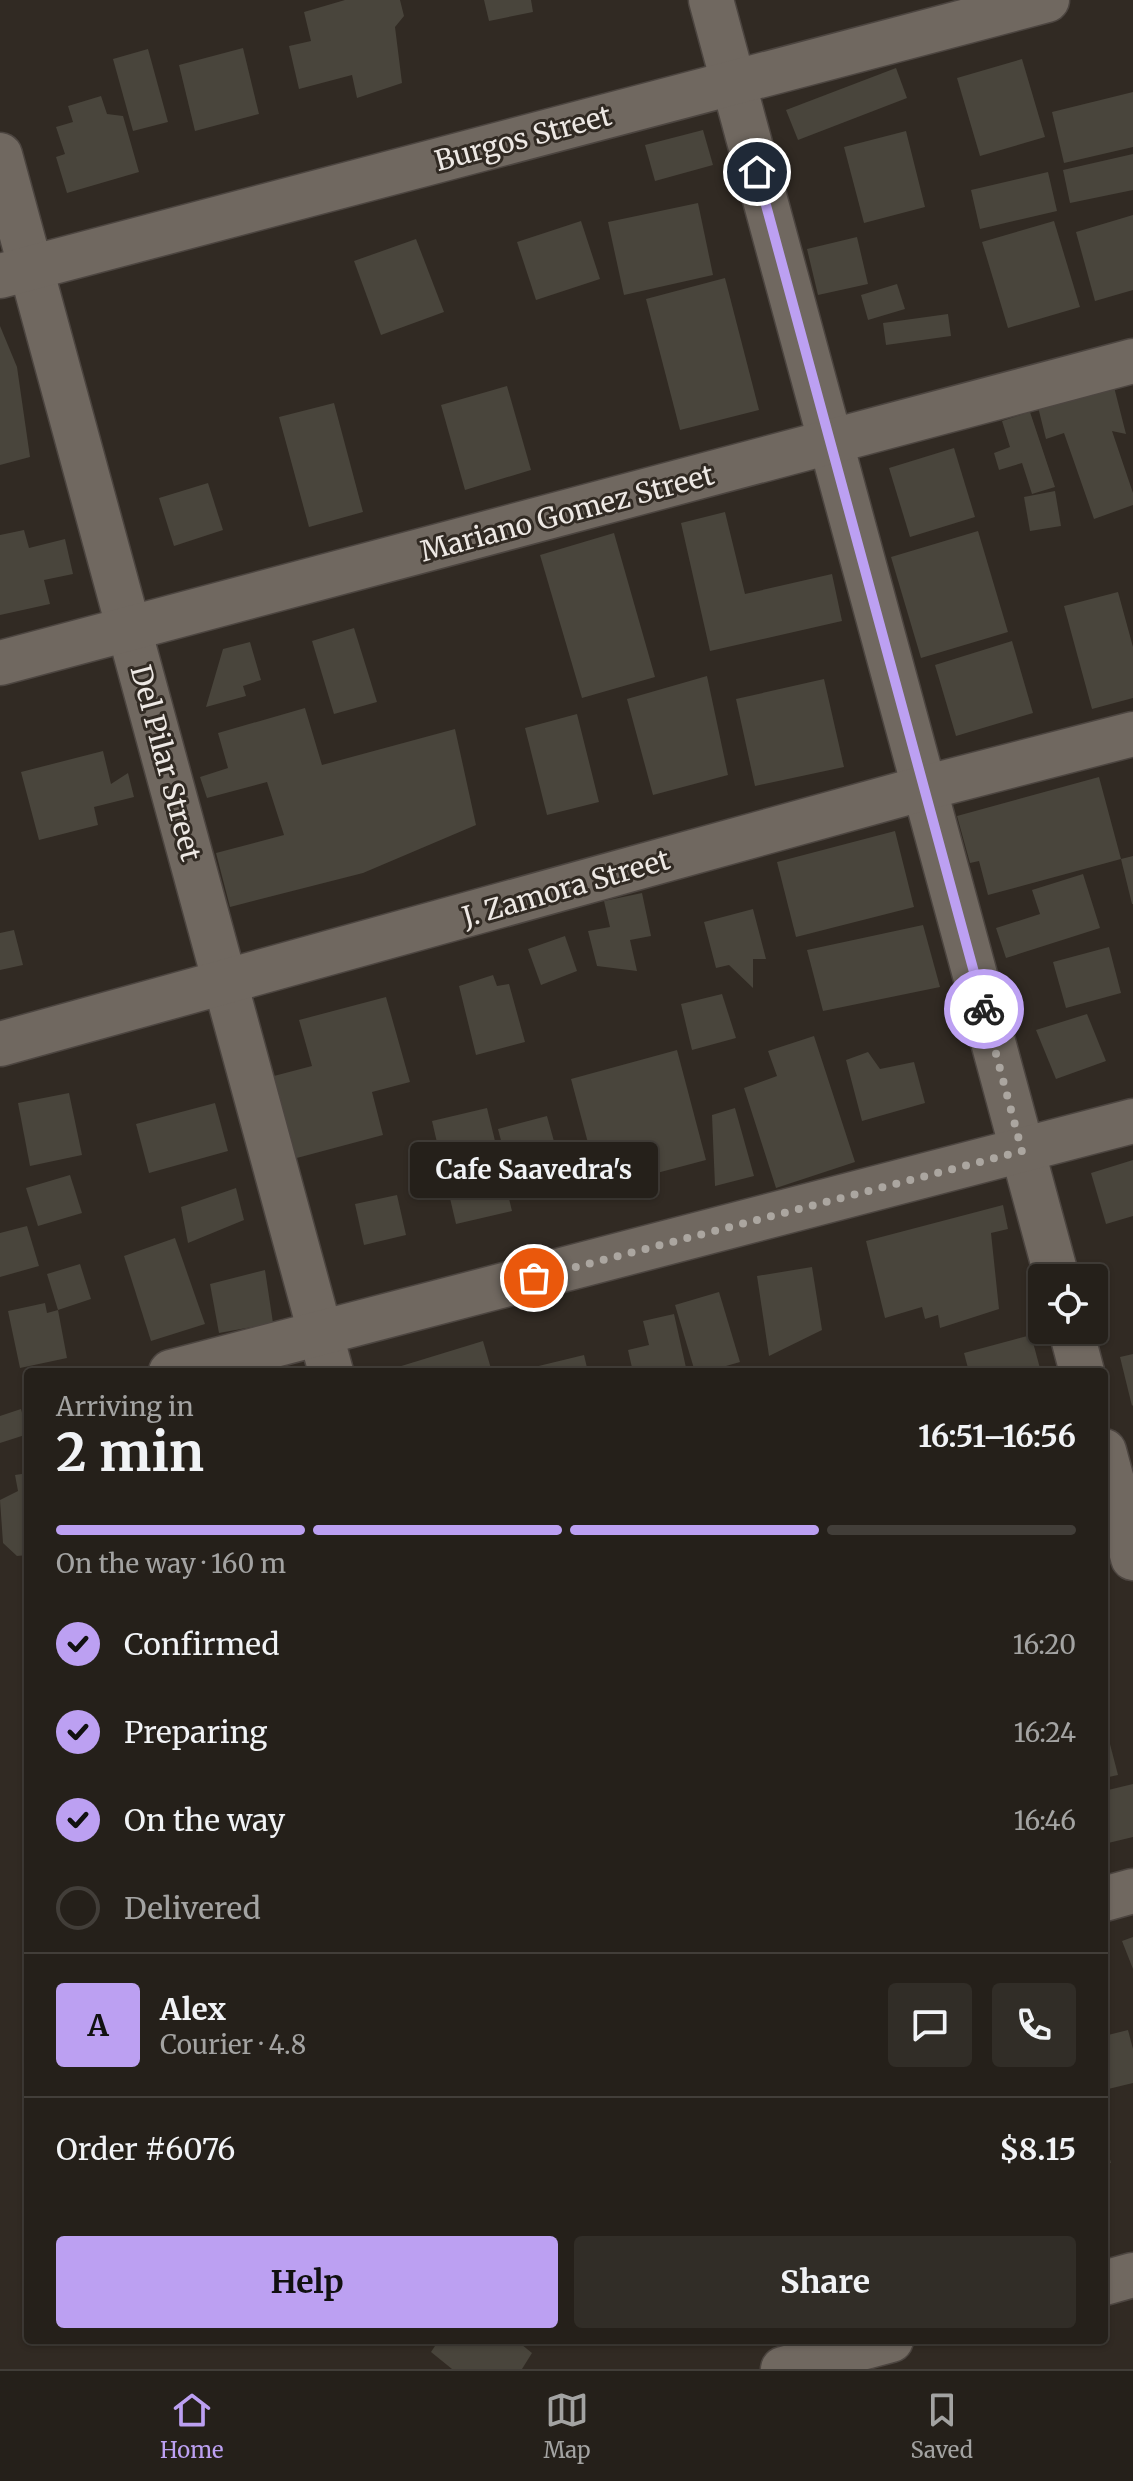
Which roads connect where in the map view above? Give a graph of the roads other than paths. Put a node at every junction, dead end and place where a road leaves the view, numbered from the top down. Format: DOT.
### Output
graph roads {
  1 [pos="711,0"];
  2 [pos="1047,0"];
  3 [pos="733,82"];
  4 [pos="0,155"];
  5 [pos="15,272"];
  6 [pos="1133,361"];
  7 [pos="830,442"];
  8 [pos="130,630"];
  9 [pos="0,663"];
  10 [pos="1133,734"];
  11 [pos="924,788"];
  12 [pos="225,983"];
  13 [pos="0,1044"];
  14 [pos="1133,1121"];
  15 [pos="1022,1151"];
  16 [pos="1053,1264"];
  17 [pos="1075,1344"];
  18 [pos="326,1353"];
  19 [pos="204,1368"];
  20 [pos="1081,1368"];
  21 [pos="1108,1467"];
  22 [pos="1119,1511"];
  23 [pos="1133,1558"];
  24 [pos="1133,1891"];
  25 [pos="1108,1898"];
  26 [pos="1133,2275"];
  27 [pos="1108,2282"];
  28 [pos="876,2344"];
  29 [pos="783,2369"];
  1 -- 3 [label="street"];
  2 -- 3 [label="street, Burgos Street"];
  3 -- 5 [label="street, Burgos Street"];
  3 -- 7 [label="street"];
  4 -- 5 [label="street, Del Pilar Street"];
  5 -- 8 [label="street, Del Pilar Street"];
  6 -- 7 [label="street, Mariano Gomez Street"];
  7 -- 8 [label="street, Mariano Gomez Street"];
  7 -- 11 [label="street"];
  8 -- 9 [label="street, Mariano Gomez Street"];
  8 -- 12 [label="street, Del Pilar Street"];
  10 -- 11 [label="street, J. Zamora Street"];
  11 -- 12 [label="street, J. Zamora Street"];
  11 -- 15 [label="street"];
  12 -- 13 [label="street, J. Zamora Street"];
  12 -- 18 [label="street, Del Pilar Street"];
  14 -- 15 [label="street"];
  15 -- 16 [label="street"];
  15 -- 18 [label="street"];
  17 -- 20 [label="street"];
  18 -- 19 [label="street"];
  21 -- 22 [label="street"];
  22 -- 23 [label="street"];
  24 -- 25 [label="street"];
  26 -- 27 [label="street"];
  28 -- 29 [label="street"];
}
